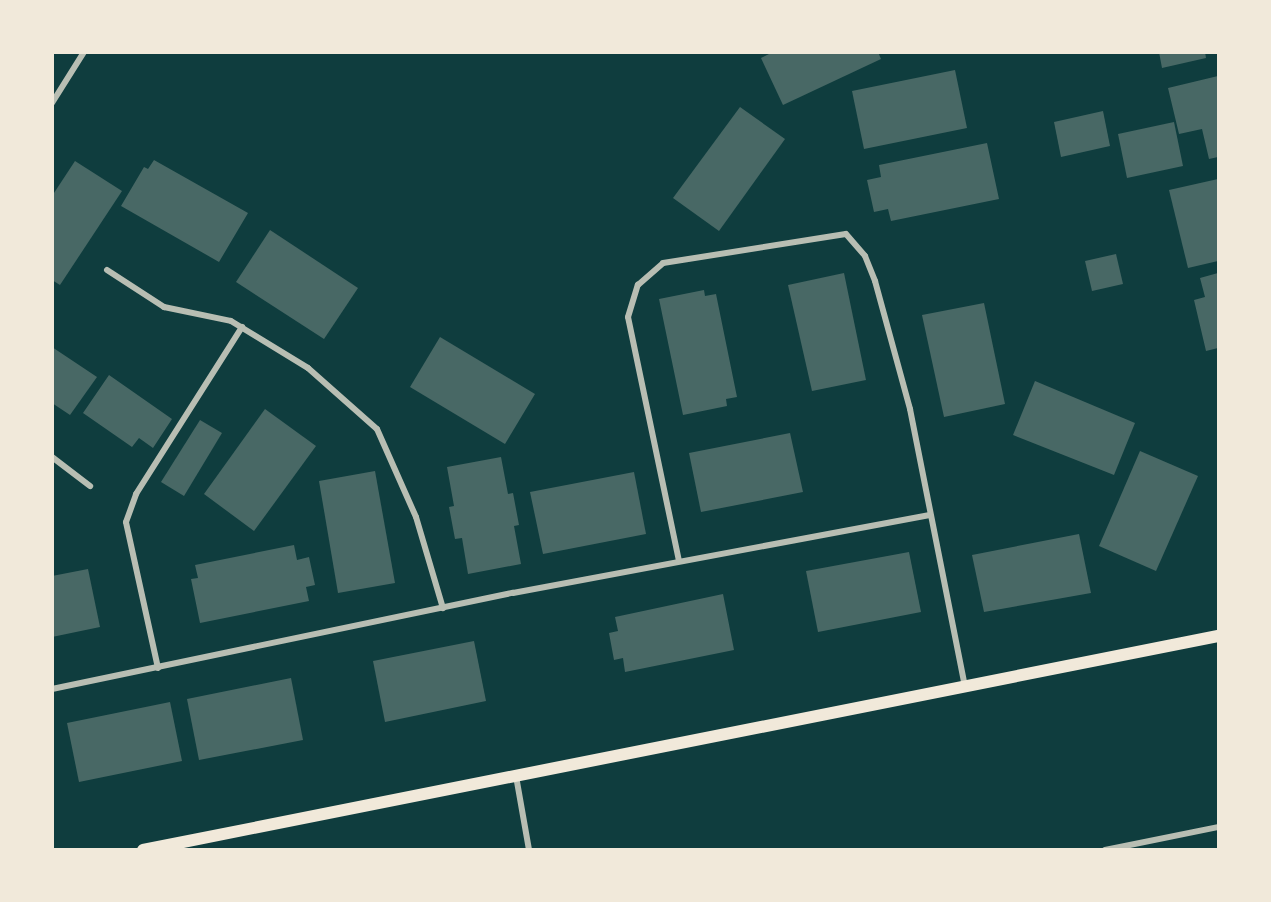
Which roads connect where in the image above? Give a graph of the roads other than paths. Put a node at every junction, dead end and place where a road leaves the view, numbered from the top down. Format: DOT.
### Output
graph roads {
  1 [pos="84,52"];
  2 [pos="52,103"];
  3 [pos="107,270"];
  4 [pos="242,327"];
  5 [pos="52,457"];
  6 [pos="90,486"];
  7 [pos="930,515"];
  8 [pos="679,561"];
  9 [pos="443,608"];
  10 [pos="1218,636"];
  11 [pos="158,668"];
  12 [pos="965,686"];
  13 [pos="52,689"];
  14 [pos="516,776"];
  15 [pos="1218,827"];
  16 [pos="143,849"];
  17 [pos="529,849"];
  18 [pos="1105,849"];
  1 -- 2 [label="street"];
  3 -- 4 [label="street"];
  4 -- 9 [label="street"];
  4 -- 11 [label="street"];
  5 -- 6 [label="street"];
  7 -- 8 [label="street"];
  7 -- 8 [label="street"];
  7 -- 12 [label="street"];
  8 -- 9 [label="street"];
  9 -- 11 [label="street"];
  10 -- 12 [label="main road"];
  11 -- 13 [label="street"];
  12 -- 14 [label="main road"];
  14 -- 16 [label="main road"];
  14 -- 17 [label="street"];
  15 -- 18 [label="street"];
}
